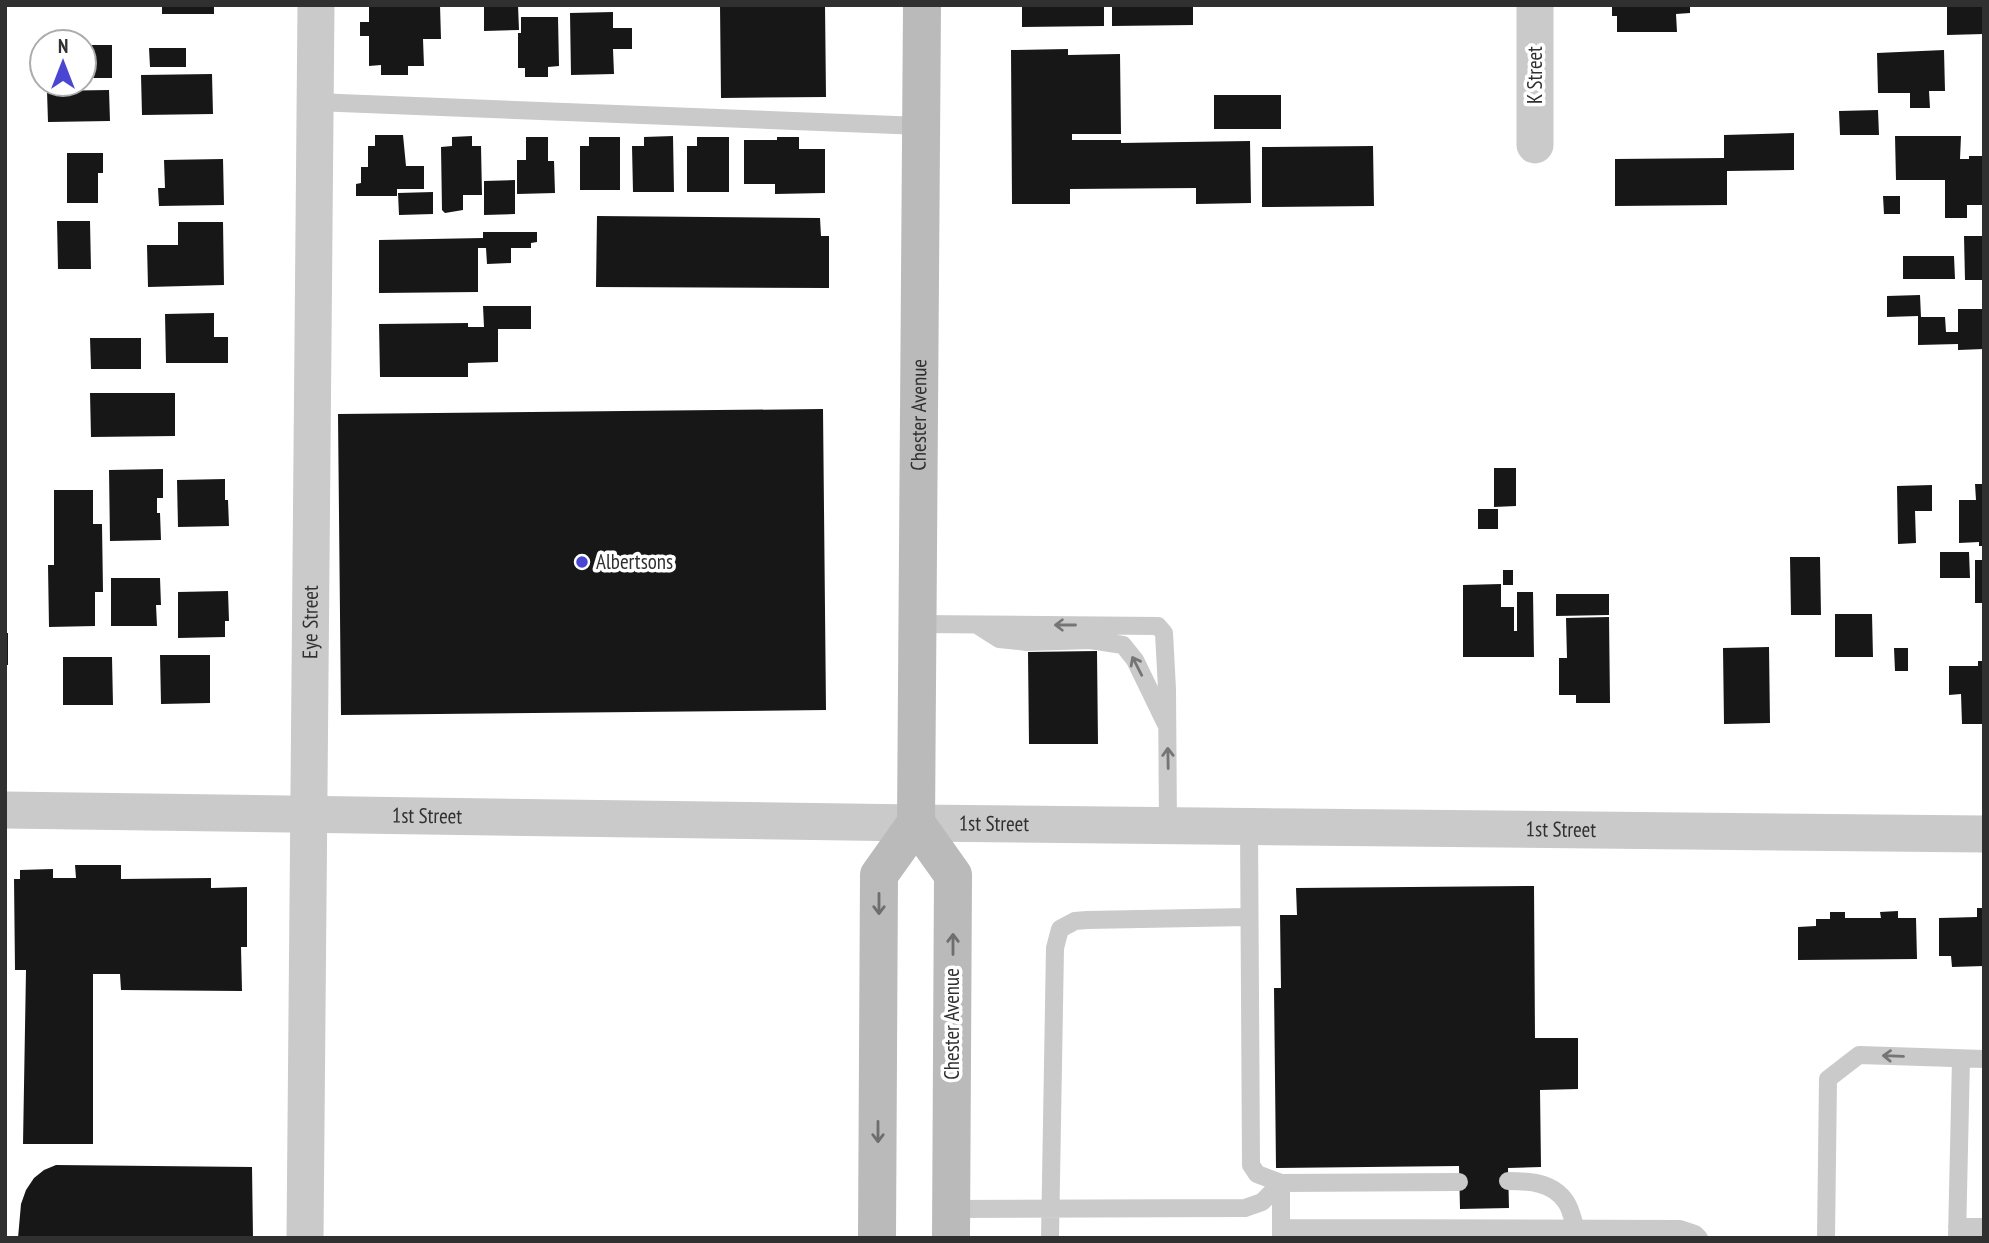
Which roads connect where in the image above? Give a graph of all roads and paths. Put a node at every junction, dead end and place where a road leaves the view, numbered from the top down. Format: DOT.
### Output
graph roads {
  1 [pos="316,5"];
  2 [pos="922,5"];
  3 [pos="1535,5"];
  4 [pos="315,102"];
  5 [pos="921,126"];
  6 [pos="1535,145"];
  7 [pos="917,624"];
  8 [pos="976,624"];
  9 [pos="1167,728"];
  10 [pos="5,810"];
  11 [pos="309,813"];
  12 [pos="916,823"];
  13 [pos="1168,826"];
  14 [pos="1249,826"];
  15 [pos="1984,834"];
  16 [pos="1248,917"];
  17 [pos="1961,1059"];
  18 [pos="1984,1059"];
  19 [pos="1508,1181"];
  20 [pos="1459,1182"];
  21 [pos="1281,1183"];
  22 [pos="1049,1209"];
  23 [pos="951,1223"];
  24 [pos="1984,1227"];
  25 [pos="1576,1229"];
  26 [pos="1281,1233"];
  27 [pos="1536,1233"];
  28 [pos="1957,1233"];
  29 [pos="305,1238"];
  30 [pos="877,1238"];
  31 [pos="1050,1238"];
  32 [pos="1699,1238"];
  33 [pos="1826,1238"];
  1 -- 4 [label="street, Eye Street"];
  2 -- 5 [label="main road, Chester Avenue"];
  3 -- 6 [label="street, K Street"];
  4 -- 5 [label="lane"];
  4 -- 11 [label="street, Eye Street"];
  5 -- 7 [label="main road, Chester Avenue"];
  7 -- 8 [label="lane"];
  7 -- 12 [label="main road, Chester Avenue"];
  9 -- 8 [label="lane, one-way"];
  9 -- 8 [label="lane, one-way"];
  13 -- 9 [label="lane, one-way"];
  10 -- 11 [label="street, 1st Street"];
  11 -- 12 [label="street, 1st Street"];
  11 -- 29 [label="street, Eye Street"];
  12 -- 13 [label="street, 1st Street"];
  23 -- 12 [label="main road, Chester Avenue, one-way"];
  12 -- 30 [label="main road, one-way"];
  13 -- 14 [label="street, 1st Street"];
  14 -- 15 [label="street, 1st Street"];
  14 -- 16 [label="lane"];
  16 -- 21 [label="lane"];
  16 -- 22 [label="lane"];
  17 -- 18 [label="lane"];
  17 -- 28 [label="lane"];
  17 -- 33 [label="lane, one-way"];
  19 -- 25 [label="lane"];
  20 -- 21 [label="lane"];
  21 -- 22 [label="lane"];
  21 -- 26 [label="lane"];
  22 -- 23 [label="lane"];
  22 -- 31 [label="lane"];
  24 -- 28 [label="lane"];
  25 -- 27 [label="lane"];
  25 -- 32 [label="lane"];
  26 -- 27 [label="lane"];
}
